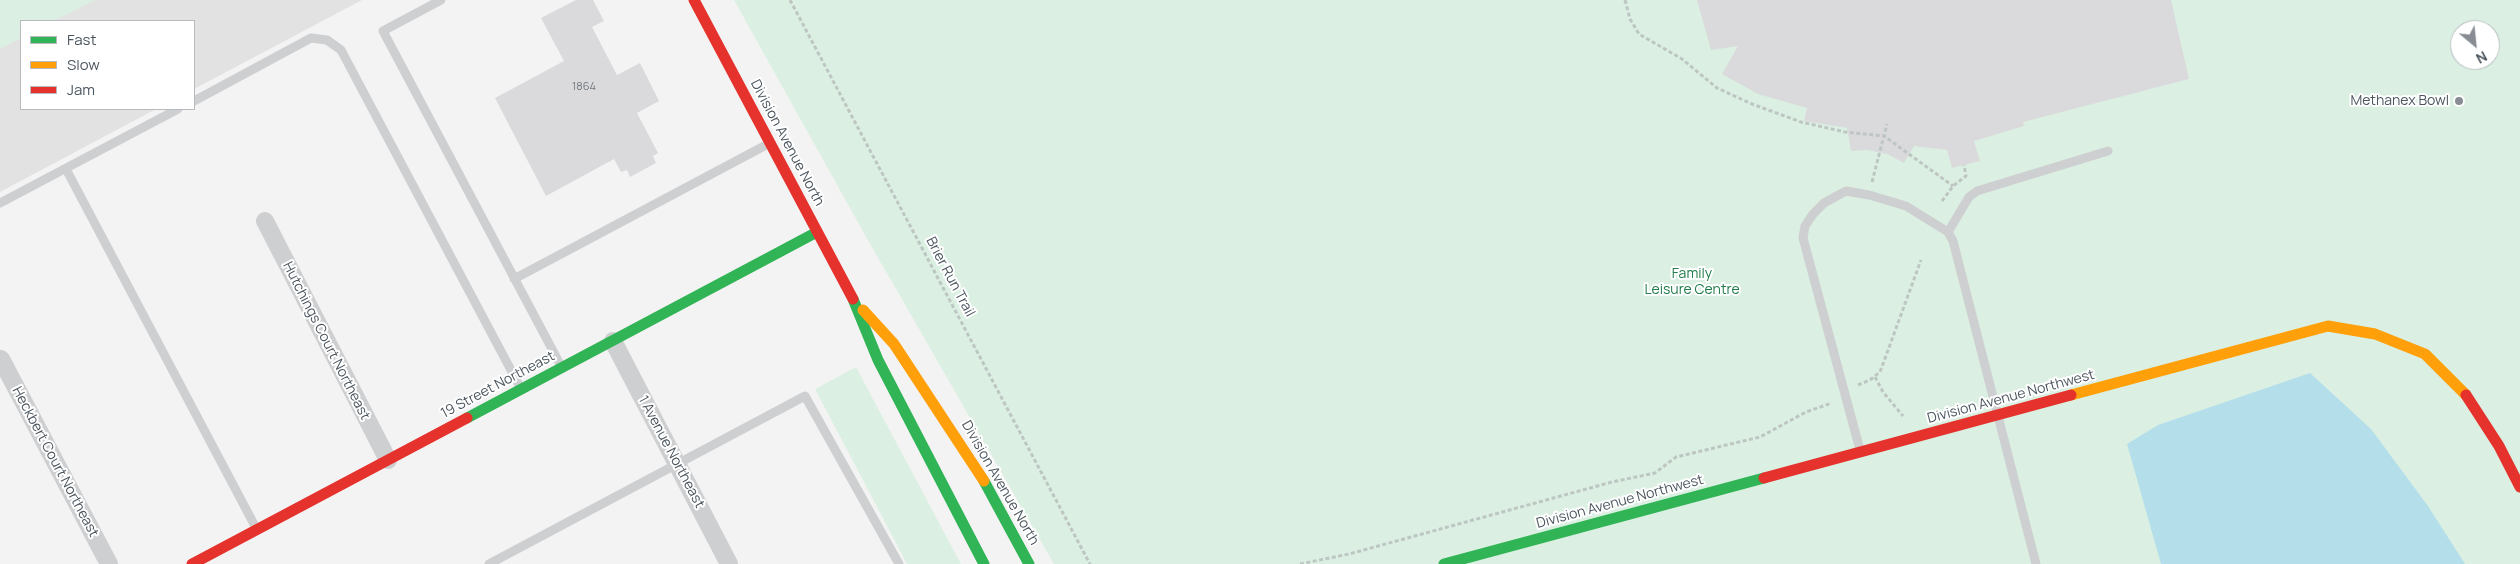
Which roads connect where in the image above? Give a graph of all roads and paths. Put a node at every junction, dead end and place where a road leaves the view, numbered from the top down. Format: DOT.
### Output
graph roads {
  1 [pos="441,0"];
  2 [pos="694,0"];
  3 [pos="790,0"];
  4 [pos="1624,0"];
  5 [pos="195,100"];
  6 [pos="176,110"];
  7 [pos="1887,124"];
  8 [pos="1884,136"];
  9 [pos="770,143"];
  10 [pos="2108,151"];
  11 [pos="1964,165"];
  12 [pos="66,168"];
  13 [pos="1953,186"];
  14 [pos="1869,194"];
  15 [pos="1942,201"];
  16 [pos="0,203"];
  17 [pos="265,221"];
  18 [pos="818,232"];
  19 [pos="1948,232"];
  20 [pos="1922,260"];
  21 [pos="514,279"];
  22 [pos="853,300"];
  23 [pos="613,341"];
  24 [pos="1,359"];
  25 [pos="562,368"];
  26 [pos="1875,377"];
  27 [pos="1858,385"];
  28 [pos="521,390"];
  29 [pos="1833,403"];
  30 [pos="1903,416"];
  31 [pos="1998,416"];
  32 [pos="1861,453"];
  33 [pos="388,460"];
  34 [pos="677,464"];
  35 [pos="2520,487"];
  36 [pos="257,530"];
  37 [pos="109,564"];
  38 [pos="192,564"];
  39 [pos="489,564"];
  40 [pos="729,564"];
  41 [pos="899,564"];
  42 [pos="984,564"];
  43 [pos="1029,564"];
  44 [pos="1090,564"];
  45 [pos="1300,564"];
  46 [pos="1444,564"];
  47 [pos="2036,564"];
  1 -- 21 [label="lane"];
  2 -- 9 [label="street, Division Avenue North"];
  3 -- 44 [label="path, Brier Run Trail"];
  4 -- 8 [label="path"];
  5 -- 28 [label="lane"];
  6 -- 12 [label="lane"];
  7 -- 8 [label="path"];
  8 -- 13 [label="path"];
  8 -- 14 [label="path"];
  9 -- 18 [label="street, Division Avenue North"];
  9 -- 21 [label="lane"];
  10 -- 19 [label="lane"];
  11 -- 13 [label="path"];
  12 -- 16 [label="lane"];
  12 -- 36 [label="lane"];
  13 -- 15 [label="path"];
  14 -- 19 [label="lane"];
  14 -- 32 [label="lane"];
  17 -- 33 [label="street, Hutchings Court Northeast"];
  18 -- 22 [label="street, Division Avenue North"];
  18 -- 23 [label="street, 19 Street Northeast"];
  19 -- 31 [label="lane"];
  20 -- 26 [label="path"];
  21 -- 25 [label="lane"];
  22 -- 42 [label="street, Division Avenue North"];
  22 -- 43 [label="street, Division Avenue North"];
  23 -- 25 [label="street, 19 Street Northeast"];
  23 -- 34 [label="street, 1 Avenue Northeast"];
  24 -- 37 [label="street, Heckbert Court Northeast"];
  25 -- 28 [label="street, 19 Street Northeast"];
  26 -- 27 [label="path"];
  26 -- 30 [label="path"];
  28 -- 33 [label="street, 19 Street Northeast"];
  29 -- 45 [label="path"];
  31 -- 32 [label="street, Division Avenue Northwest"];
  31 -- 35 [label="street, Division Avenue Northwest"];
  31 -- 47 [label="lane"];
  32 -- 46 [label="street, Division Avenue Northwest"];
  33 -- 36 [label="street, 19 Street Northeast"];
  34 -- 39 [label="lane"];
  34 -- 40 [label="street, 1 Avenue Northeast"];
  34 -- 41 [label="lane"];
  36 -- 38 [label="street, 19 Street Northeast"];
}
